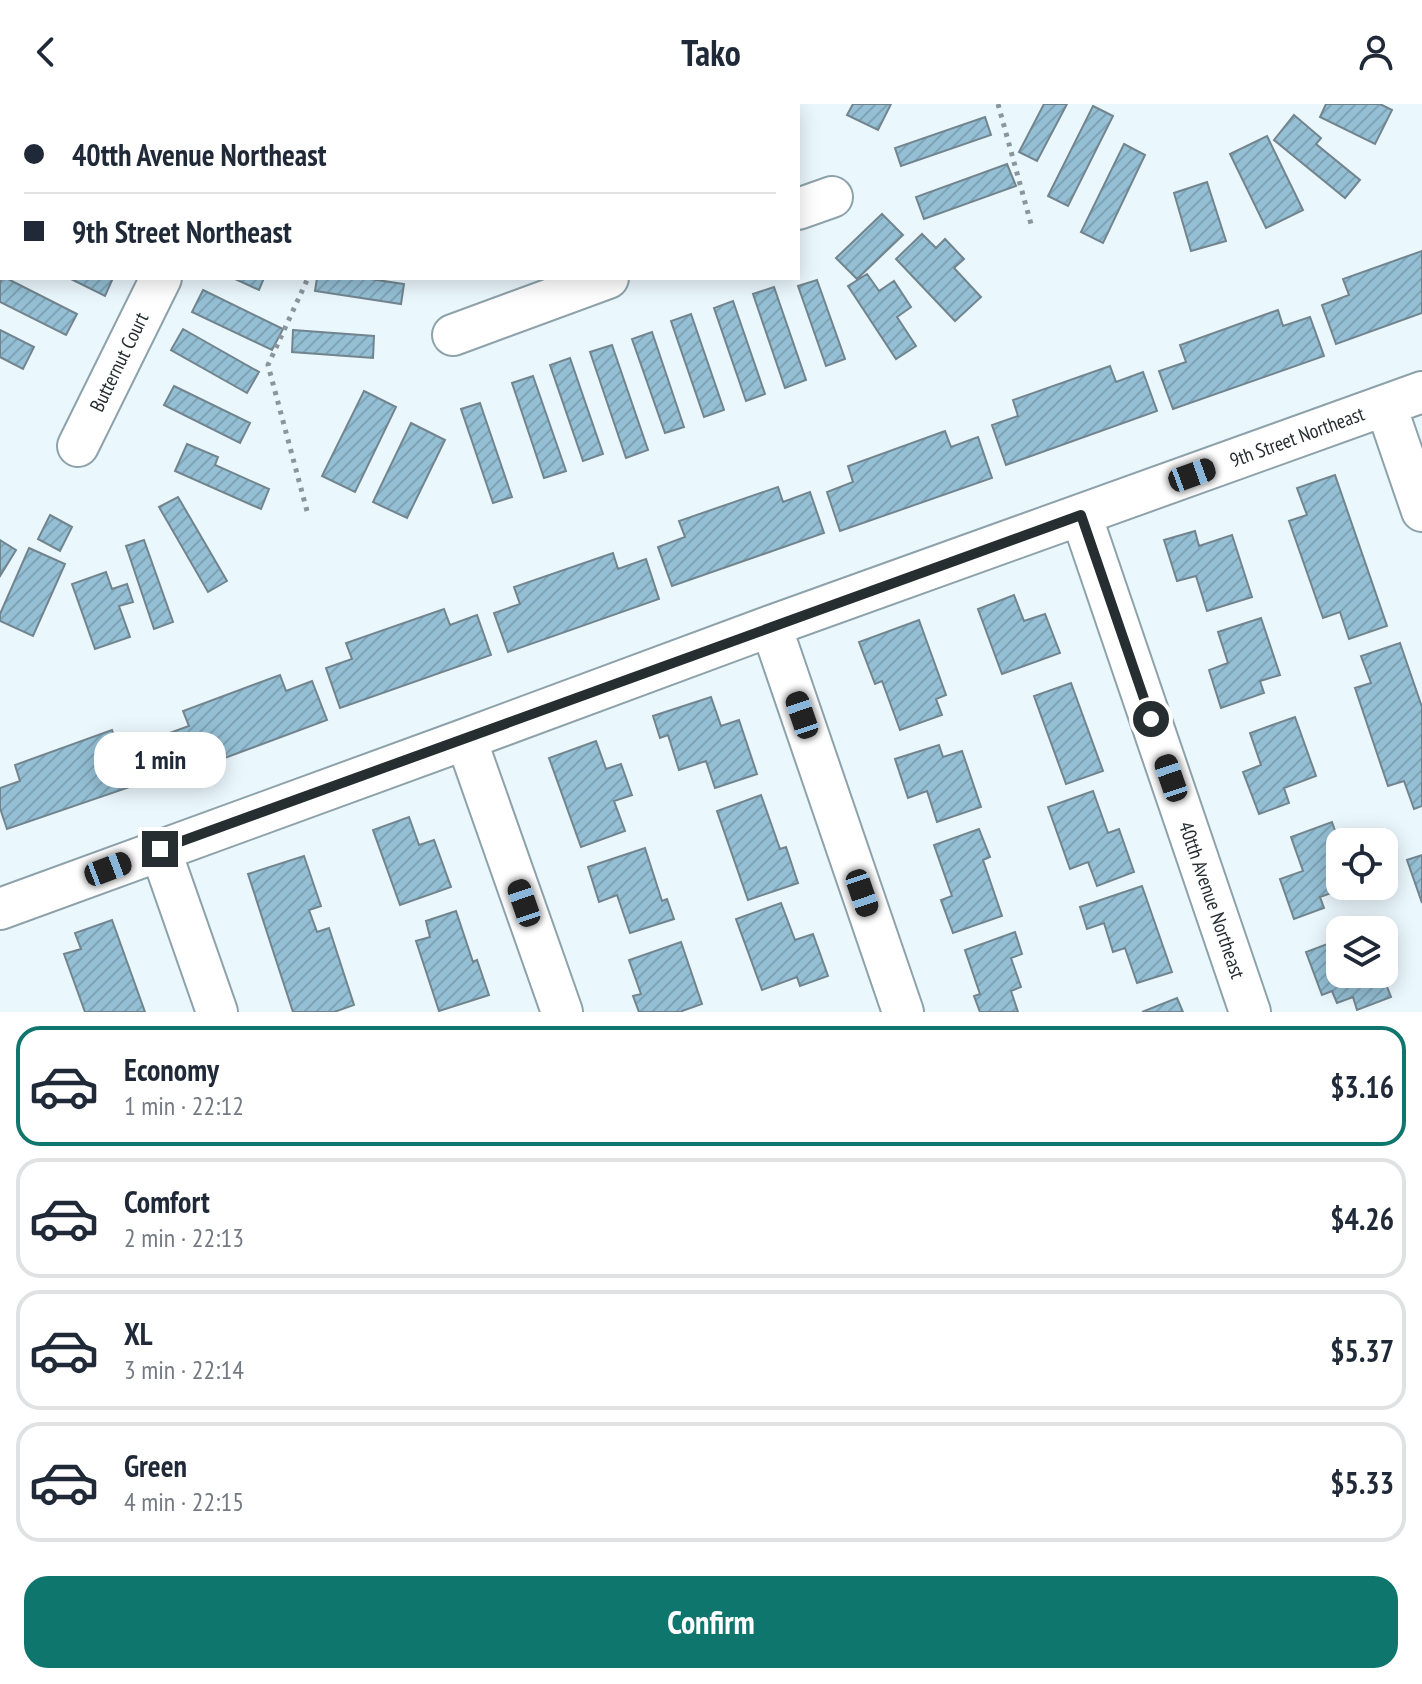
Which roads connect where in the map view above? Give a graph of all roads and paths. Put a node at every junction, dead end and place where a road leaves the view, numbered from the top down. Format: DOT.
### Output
graph roads {
  1 [pos="998,104"];
  2 [pos="1031,224"];
  3 [pos="160,280"];
  4 [pos="307,280"];
  5 [pos="603,280"];
  6 [pos="453,335"];
  7 [pos="1404,399"];
  8 [pos="78,446"];
  9 [pos="307,511"];
  10 [pos="1422,511"];
  11 [pos="1081,515"];
  12 [pos="771,626"];
  13 [pos="466,739"];
  14 [pos="160,849"];
  15 [pos="0,909"];
  16 [pos="217,1012"];
  17 [pos="562,1012"];
  18 [pos="903,1012"];
  19 [pos="1250,1012"];
  1 -- 2 [label="path"];
  3 -- 8 [label="street, Butternut Court"];
  4 -- 9 [label="path"];
  5 -- 6 [label="street"];
  7 -- 10 [label="street"];
  7 -- 11 [label="street, 9th Street Northeast"];
  11 -- 12 [label="street, 9th Street Northeast"];
  11 -- 19 [label="street, 40tth Avenue Northeast"];
  12 -- 13 [label="street, 9th Street Northeast"];
  12 -- 18 [label="street"];
  13 -- 14 [label="street, 9th Street Northeast"];
  13 -- 17 [label="street"];
  14 -- 15 [label="street, 9th Street Northeast"];
  14 -- 16 [label="street"];
}
